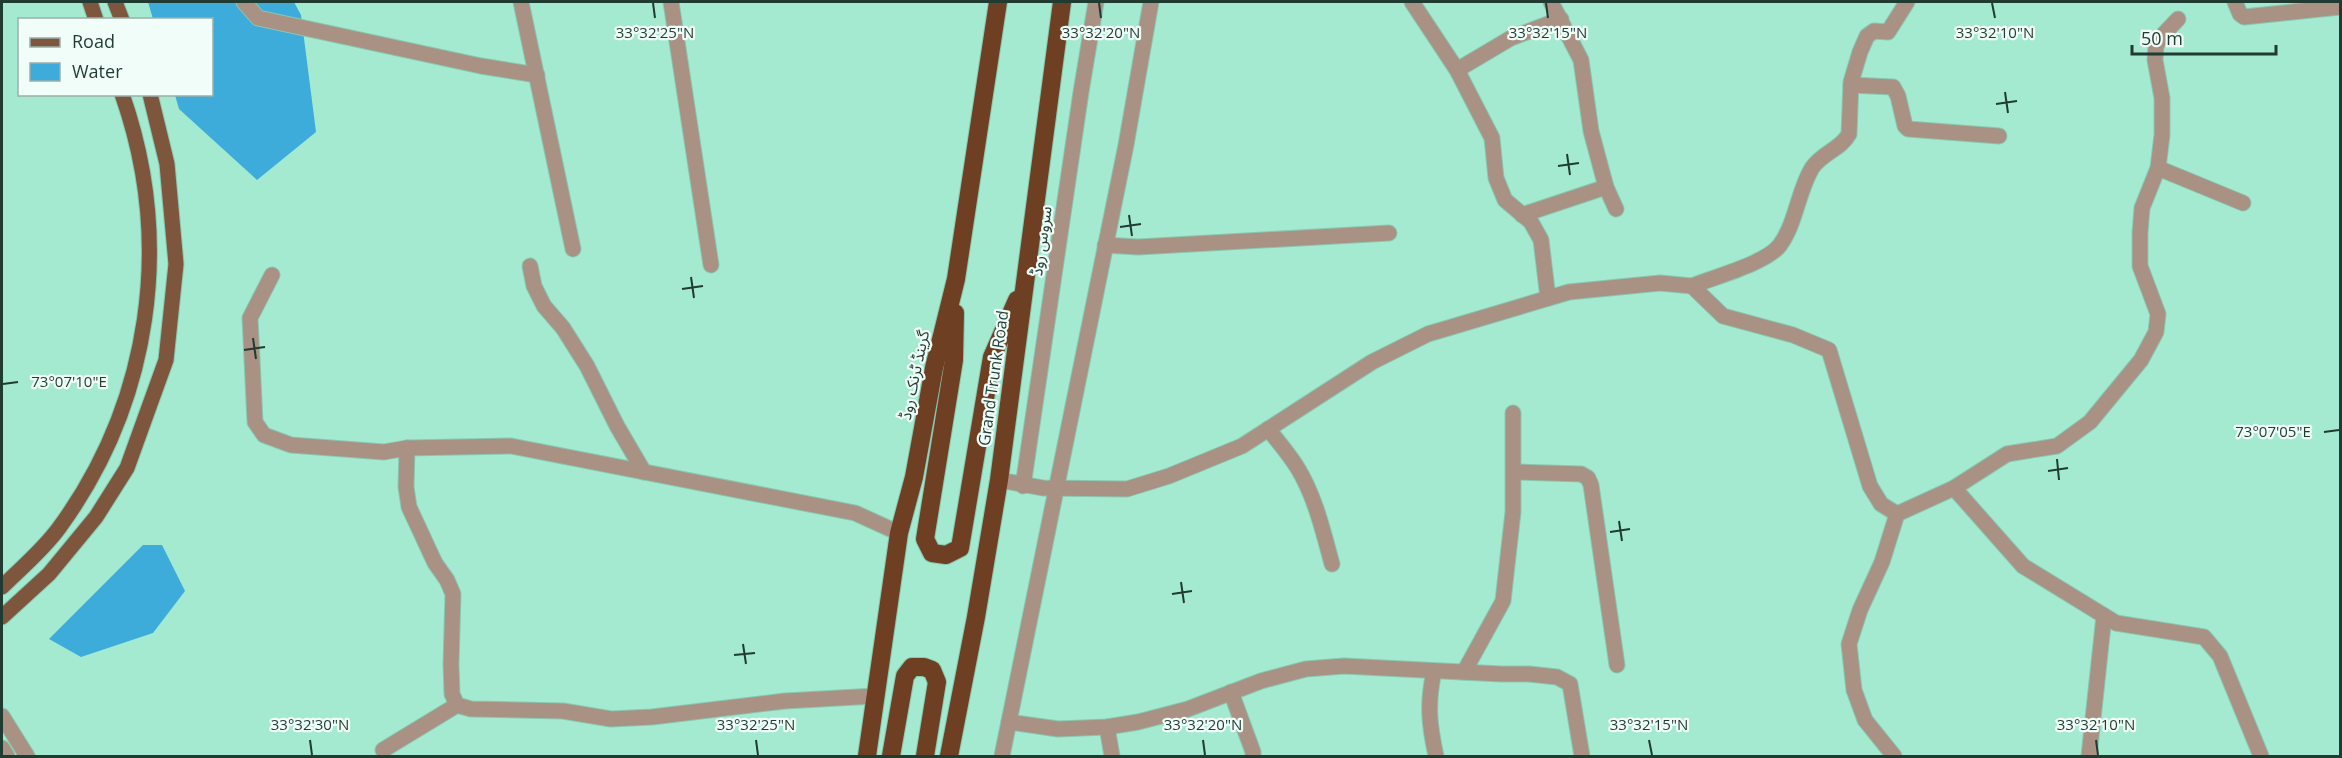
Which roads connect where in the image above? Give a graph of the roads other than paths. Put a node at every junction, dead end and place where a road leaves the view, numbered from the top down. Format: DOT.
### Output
graph roads {
  1 [pos="90,2"];
  2 [pos="115,2"];
  3 [pos="244,2"];
  4 [pos="521,2"];
  5 [pos="671,2"];
  6 [pos="998,2"];
  7 [pos="1062,2"];
  8 [pos="1096,2"];
  9 [pos="1151,2"];
  10 [pos="1412,2"];
  11 [pos="1551,2"];
  12 [pos="1907,2"];
  13 [pos="2235,2"];
  14 [pos="2340,7"];
  15 [pos="95,18"];
  16 [pos="121,18"];
  17 [pos="1561,19"];
  18 [pos="2178,19"];
  19 [pos="1457,70"];
  20 [pos="537,75"];
  21 [pos="1851,84"];
  22 [pos="123,96"];
  23 [pos="150,96"];
  24 [pos="1999,136"];
  25 [pos="2158,168"];
  26 [pos="1606,186"];
  27 [pos="2243,203"];
  28 [pos="1616,209"];
  29 [pos="1522,215"];
  30 [pos="1389,233"];
  31 [pos="1105,245"];
  32 [pos="573,249"];
  33 [pos="711,265"];
  34 [pos="530,266"];
  35 [pos="272,275"];
  36 [pos="956,279"];
  37 [pos="1026,282"];
  38 [pos="1692,286"];
  39 [pos="1548,298"];
  40 [pos="1513,413"];
  41 [pos="1268,429"];
  42 [pos="407,448"];
  43 [pos="644,472"];
  44 [pos="1514,472"];
  45 [pos="999,480"];
  46 [pos="1023,486"];
  47 [pos="1056,488"];
  48 [pos="1954,488"];
  49 [pos="1897,514"];
  50 [pos="898,533"];
  51 [pos="1332,564"];
  52 [pos="2,586"];
  53 [pos="2104,616"];
  54 [pos="2,617"];
  55 [pos="1617,664"];
  56 [pos="1434,671"];
  57 [pos="1464,672"];
  58 [pos="1232,692"];
  59 [pos="875,696"];
  60 [pos="457,705"];
  61 [pos="2,716"];
  62 [pos="1009,723"];
  63 [pos="1107,727"];
  64 [pos="2,748"];
  65 [pos="383,750"];
  66 [pos="7,756"];
  67 [pos="27,756"];
  68 [pos="867,756"];
  69 [pos="891,756"];
  70 [pos="925,756"];
  71 [pos="949,756"];
  72 [pos="1002,756"];
  73 [pos="1112,756"];
  74 [pos="1253,756"];
  75 [pos="1436,756"];
  76 [pos="1582,756"];
  77 [pos="1894,756"];
  78 [pos="2089,756"];
  79 [pos="2261,756"];
  1 -- 15 [label="main road"];
  2 -- 16 [label="main road"];
  3 -- 20 [label="street"];
  4 -- 20 [label="street"];
  5 -- 33 [label="street"];
  6 -- 36 [label="highway, گرینڈ ٹرنک روڈ"];
  7 -- 37 [label="highway, Grand Trunk Road"];
  8 -- 46 [label="street, سروس روڈ"];
  9 -- 31 [label="street"];
  10 -- 19 [label="street"];
  11 -- 17 [label="street"];
  12 -- 21 [label="street"];
  13 -- 14 [label="street"];
  17 -- 19 [label="street"];
  17 -- 26 [label="street"];
  18 -- 25 [label="street"];
  19 -- 29 [label="street"];
  20 -- 32 [label="street"];
  21 -- 24 [label="street"];
  21 -- 38 [label="street"];
  22 -- 52 [label="main road"];
  23 -- 54 [label="main road"];
  25 -- 27 [label="street"];
  25 -- 48 [label="street"];
  26 -- 28 [label="street"];
  26 -- 29 [label="street"];
  29 -- 39 [label="street"];
  30 -- 31 [label="street"];
  31 -- 47 [label="street"];
  34 -- 43 [label="street"];
  35 -- 42 [label="street"];
  36 -- 37 [label="highway"];
  36 -- 50 [label="highway, گرینڈ ٹرنک روڈ"];
  37 -- 45 [label="highway, Grand Trunk Road"];
  38 -- 39 [label="street"];
  38 -- 49 [label="street"];
  39 -- 41 [label="street"];
  40 -- 44 [label="street"];
  41 -- 47 [label="street"];
  41 -- 51 [label="street"];
  42 -- 43 [label="street"];
  42 -- 60 [label="street"];
  43 -- 50 [label="street"];
  44 -- 55 [label="street"];
  44 -- 57 [label="street"];
  45 -- 46 [label="street"];
  45 -- 71 [label="highway, Grand Trunk Road"];
  46 -- 47 [label="street"];
  47 -- 62 [label="street"];
  48 -- 49 [label="street"];
  48 -- 53 [label="street"];
  49 -- 77 [label="street"];
  50 -- 59 [label="highway, گرینڈ ٹرنک روڈ"];
  53 -- 78 [label="street"];
  53 -- 79 [label="street"];
  56 -- 57 [label="street"];
  56 -- 58 [label="street"];
  56 -- 75 [label="street"];
  57 -- 76 [label="street"];
  58 -- 63 [label="street"];
  58 -- 74 [label="street"];
  59 -- 60 [label="street"];
  59 -- 68 [label="highway, گرینڈ ٹرنک روڈ"];
  60 -- 65 [label="street"];
  61 -- 67 [label="street"];
  62 -- 63 [label="street"];
  62 -- 72 [label="street"];
  63 -- 73 [label="street"];
  64 -- 66 [label="street"];
  69 -- 70 [label="highway"];
}
